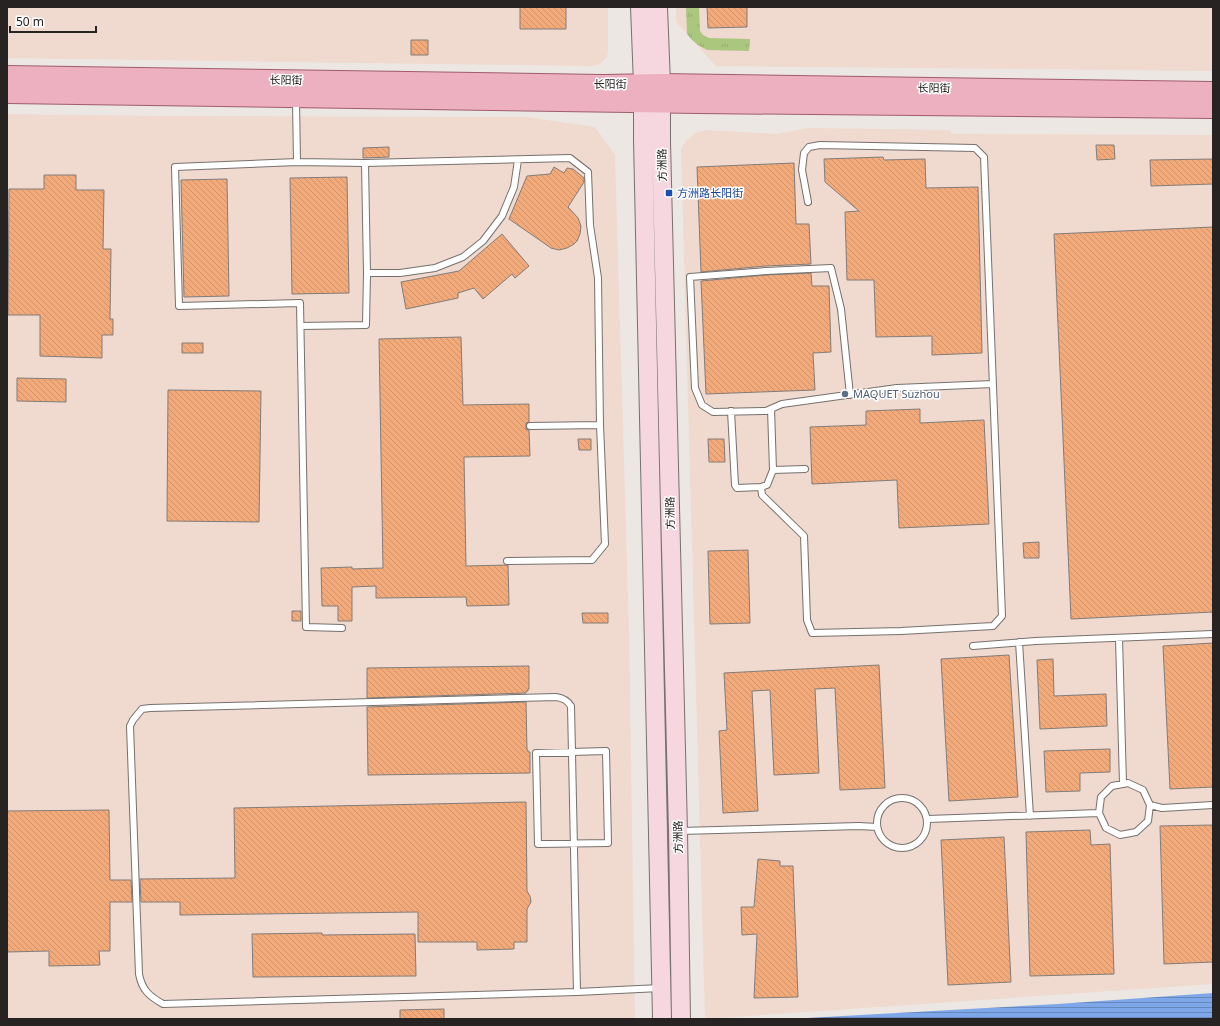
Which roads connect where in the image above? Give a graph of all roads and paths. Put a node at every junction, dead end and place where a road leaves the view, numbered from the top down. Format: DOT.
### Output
graph roads {
  1 [pos="640,7"];
  2 [pos="658,7"];
  3 [pos="7,76"];
  4 [pos="1213,92"];
  5 [pos="7,93"];
  6 [pos="652,93"];
  7 [pos="296,97"];
  8 [pos="1213,108"];
  9 [pos="518,160"];
  10 [pos="297,162"];
  11 [pos="365,163"];
  12 [pos="808,202"];
  13 [pos="367,273"];
  14 [pos="301,326"];
  15 [pos="992,384"];
  16 [pos="850,394"];
  17 [pos="770,409"];
  18 [pos="731,411"];
  19 [pos="600,425"];
  20 [pos="530,426"];
  21 [pos="805,469"];
  22 [pos="773,470"];
  23 [pos="761,487"];
  24 [pos="507,561"];
  25 [pos="342,628"];
  26 [pos="1213,634"];
  27 [pos="1119,638"];
  28 [pos="1019,642"];
  29 [pos="972,646"];
  30 [pos="572,752"];
  31 [pos="1123,784"];
  32 [pos="1150,805"];
  33 [pos="1213,805"];
  34 [pos="1098,813"];
  35 [pos="1030,816"];
  36 [pos="928,819"];
  37 [pos="877,827"];
  38 [pos="678,831"];
  39 [pos="574,844"];
  40 [pos="662,988"];
  41 [pos="577,992"];
  42 [pos="662,1019"];
  43 [pos="681,1019"];
  1 -- 6 [label="main road, 方洲路"];
  2 -- 6 [label="main road, 方洲路"];
  3 -- 6 [label="main road, 长阳街"];
  4 -- 6 [label="main road, 长阳街"];
  5 -- 7 [label="main road, 长阳街"];
  6 -- 7 [label="main road, 长阳街"];
  6 -- 8 [label="main road, 长阳街"];
  6 -- 38 [label="main road, 方洲路"];
  6 -- 40 [label="main road, 方洲路"];
  7 -- 10 [label="lane"];
  9 -- 11 [label="lane"];
  9 -- 13 [label="lane"];
  9 -- 19 [label="lane"];
  10 -- 11 [label="lane"];
  10 -- 14 [label="lane"];
  11 -- 13 [label="lane"];
  12 -- 15 [label="lane"];
  13 -- 14 [label="lane"];
  14 -- 25 [label="lane"];
  15 -- 16 [label="lane"];
  15 -- 23 [label="lane"];
  16 -- 17 [label="lane"];
  16 -- 18 [label="lane"];
  17 -- 18 [label="lane"];
  17 -- 22 [label="lane"];
  18 -- 23 [label="lane"];
  19 -- 20 [label="lane"];
  19 -- 24 [label="lane"];
  21 -- 22 [label="lane"];
  22 -- 23 [label="lane"];
  26 -- 27 [label="lane"];
  27 -- 28 [label="lane"];
  27 -- 31 [label="lane"];
  28 -- 29 [label="lane"];
  28 -- 35 [label="lane"];
  30 -- 39 [label="lane"];
  30 -- 39 [label="lane"];
  30 -- 39 [label="lane"];
  30 -- 41 [label="lane"];
  31 -- 32 [label="lane"];
  31 -- 34 [label="lane"];
  32 -- 33 [label="lane"];
  32 -- 34 [label="lane"];
  34 -- 35 [label="lane"];
  35 -- 36 [label="lane"];
  36 -- 37 [label="lane"];
  36 -- 37 [label="lane"];
  37 -- 38 [label="lane"];
  38 -- 43 [label="main road, 方洲路"];
  39 -- 41 [label="lane"];
  40 -- 41 [label="lane"];
  40 -- 42 [label="main road, 方洲路"];
}
